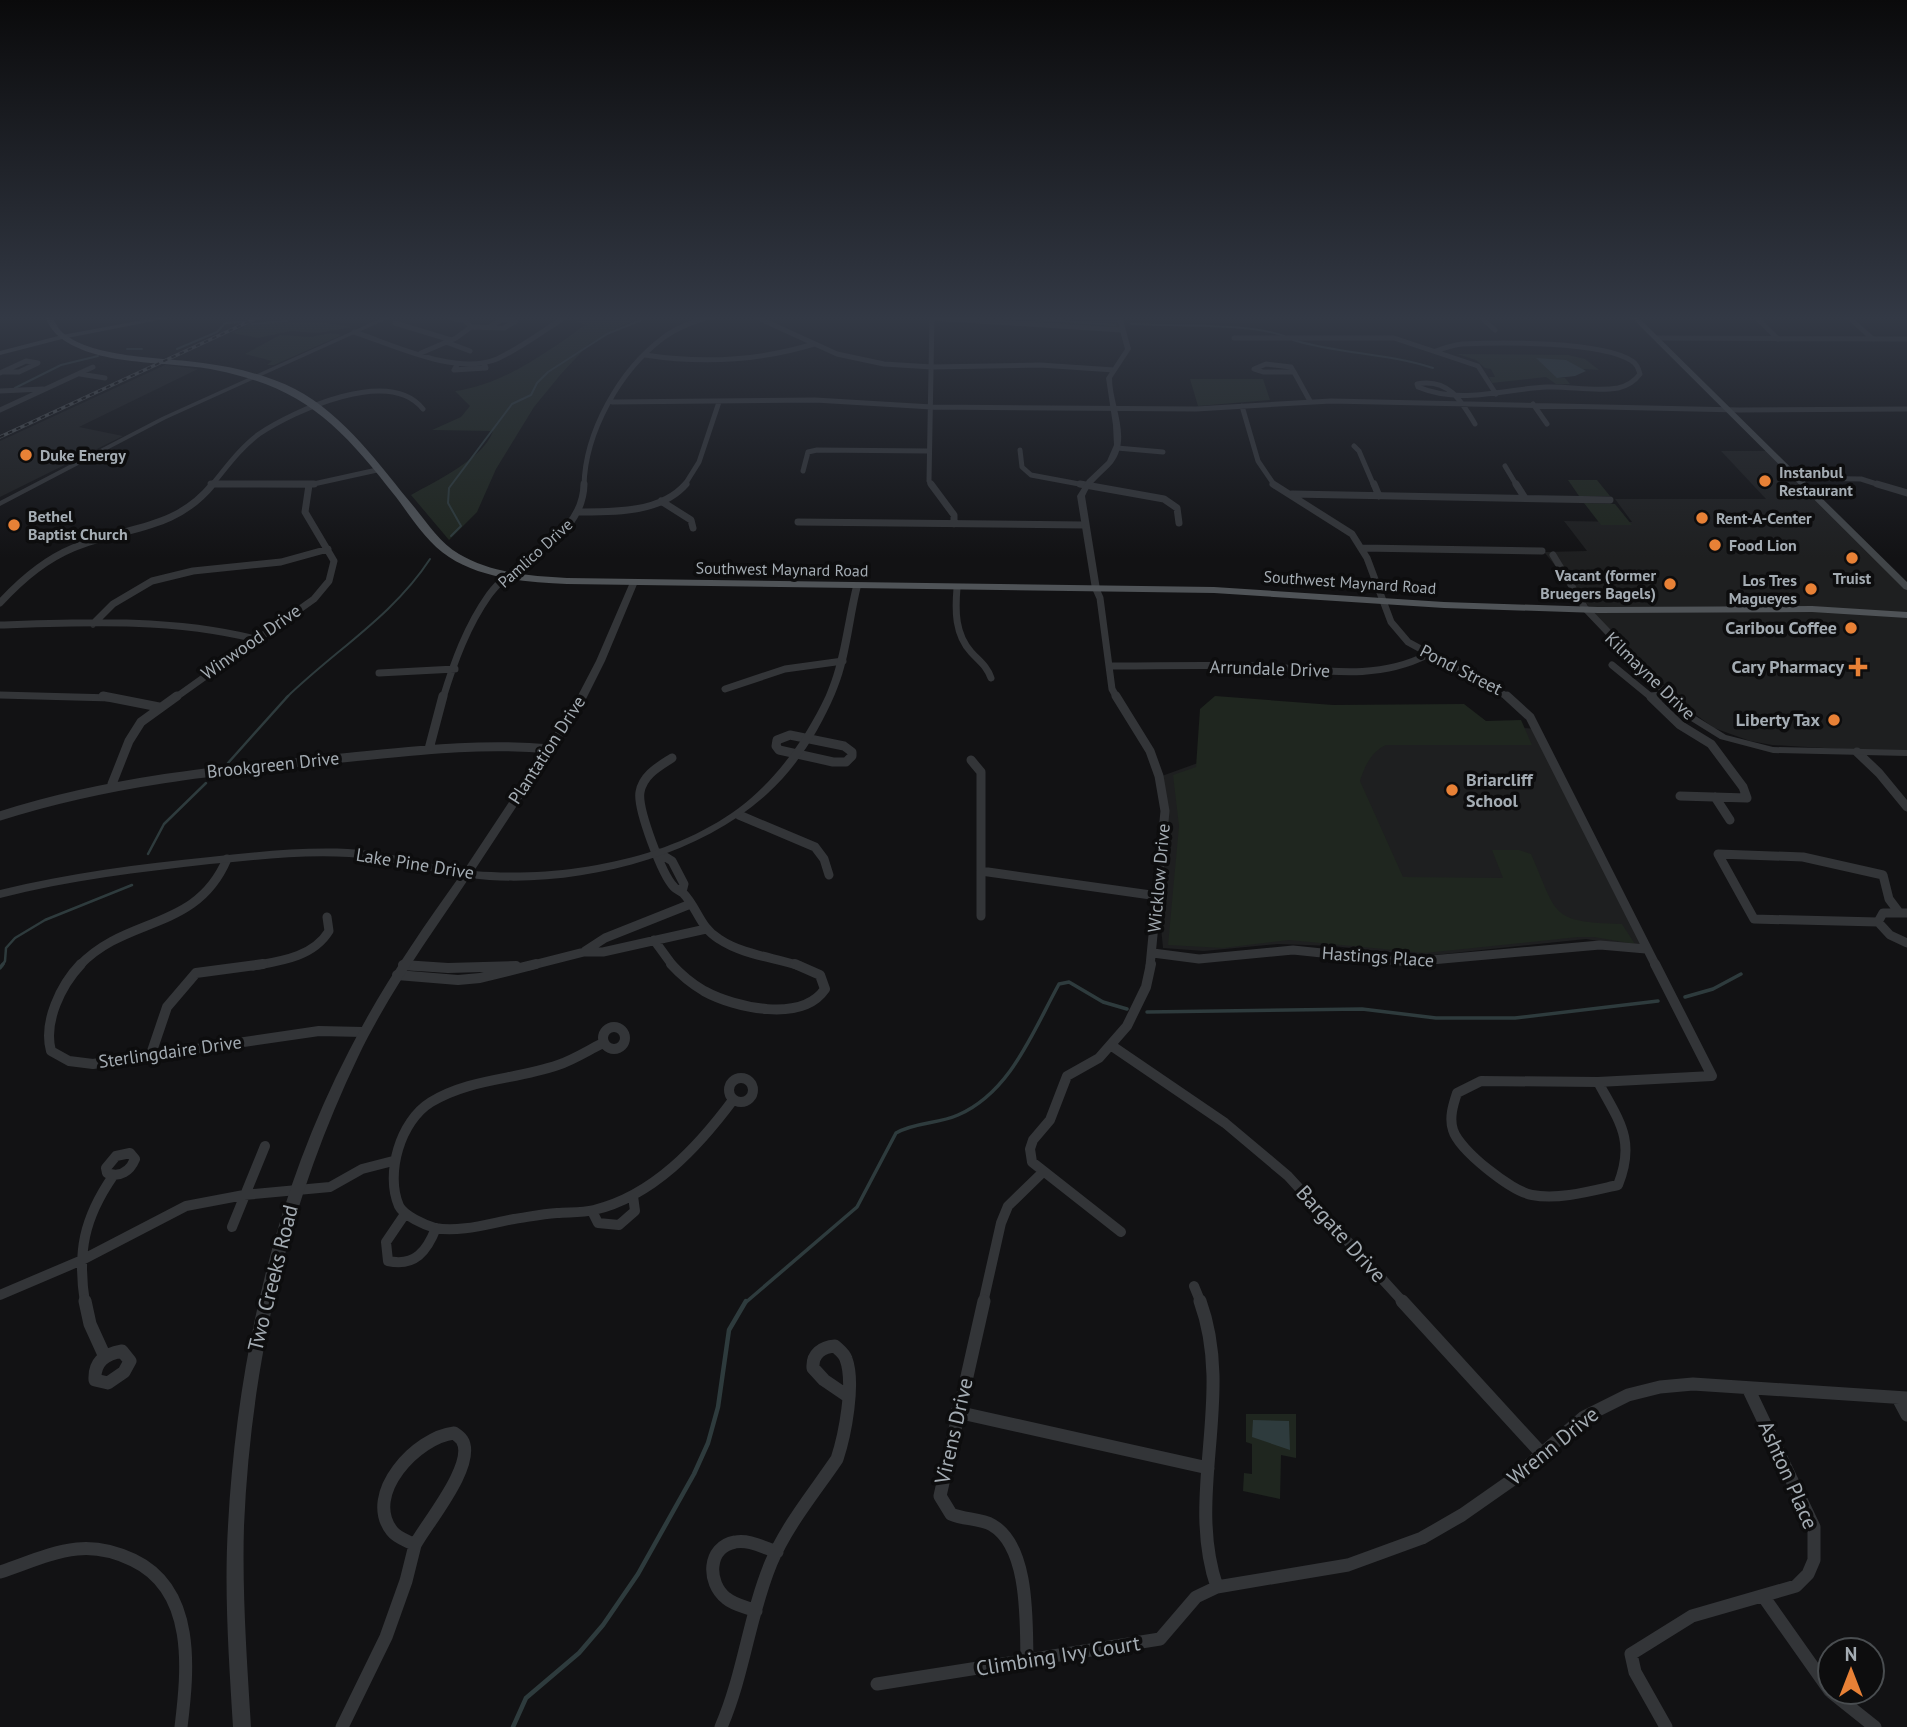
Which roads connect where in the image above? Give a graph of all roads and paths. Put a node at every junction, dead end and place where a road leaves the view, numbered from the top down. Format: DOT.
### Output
graph roads {
  1 [pos="28,397"];
  2 [pos="211,397"];
  3 [pos="300,397"];
  4 [pos="348,397"];
  5 [pos="399,397"];
  6 [pos="616,397"];
  7 [pos="932,397"];
  8 [pos="1110,397"];
  9 [pos="1308,397"];
  10 [pos="1458,397"];
  11 [pos="1716,397"];
  12 [pos="1310,401"];
  13 [pos="612,402"];
  14 [pos="719,402"];
  15 [pos="1462,403"];
  16 [pos="1242,406"];
  17 [pos="320,407"];
  18 [pos="932,407"];
  19 [pos="1535,407"];
  20 [pos="423,408"];
  21 [pos="1112,409"];
  22 [pos="0,410"];
  23 [pos="1730,410"];
  24 [pos="1905,410"];
  25 [pos="1475,424"];
  26 [pos="1547,424"];
  27 [pos="1354,446"];
  28 [pos="1117,448"];
  29 [pos="1020,450"];
  30 [pos="929,451"];
  31 [pos="1163,453"];
  32 [pos="1505,466"];
  33 [pos="377,470"];
  34 [pos="803,471"];
  35 [pos="1797,478"];
  36 [pos="211,484"];
  37 [pos="309,485"];
  38 [pos="1086,485"];
  39 [pos="1907,493"];
  40 [pos="1290,494"];
  41 [pos="1379,496"];
  42 [pos="1525,498"];
  43 [pos="1610,500"];
  44 [pos="661,501"];
  45 [pos="0,505"];
  46 [pos="579,512"];
  47 [pos="798,522"];
  48 [pos="1179,523"];
  49 [pos="954,524"];
  50 [pos="1084,525"];
  51 [pos="693,528"];
  52 [pos="1362,548"];
  53 [pos="328,549"];
  54 [pos="1542,551"];
  55 [pos="1553,555"];
  56 [pos="507,575"];
  57 [pos="634,582"];
  58 [pos="857,586"];
  59 [pos="957,587"];
  60 [pos="1907,587"];
  61 [pos="1096,589"];
  62 [pos="1384,602"];
  63 [pos="0,603"];
  64 [pos="1785,603"];
  65 [pos="1585,608"];
  66 [pos="1727,609"];
  67 [pos="1907,609"];
  68 [pos="1907,615"];
  69 [pos="93,624"];
  70 [pos="0,625"];
  71 [pos="256,639"];
  72 [pos="1427,655"];
  73 [pos="843,660"];
  74 [pos="1612,665"];
  75 [pos="1109,666"];
  76 [pos="454,669"];
  77 [pos="379,673"];
  78 [pos="991,678"];
  79 [pos="725,689"];
  80 [pos="0,695"];
  81 [pos="1668,696"];
  82 [pos="1651,697"];
  83 [pos="159,707"];
  84 [pos="808,738"];
  85 [pos="429,749"];
  86 [pos="550,749"];
  87 [pos="1857,752"];
  88 [pos="1907,753"];
  89 [pos="796,754"];
  90 [pos="672,758"];
  91 [pos="971,760"];
  92 [pos="112,784"];
  93 [pos="1680,796"];
  94 [pos="1715,797"];
  95 [pos="1907,807"];
  96 [pos="739,814"];
  97 [pos="0,817"];
  98 [pos="1730,820"];
  99 [pos="659,853"];
  100 [pos="228,859"];
  101 [pos="981,871"];
  102 [pos="467,874"];
  103 [pos="829,875"];
  104 [pos="0,894"];
  105 [pos="1158,896"];
  106 [pos="688,905"];
  107 [pos="1902,912"];
  108 [pos="981,916"];
  109 [pos="327,917"];
  110 [pos="1878,922"];
  111 [pos="706,929"];
  112 [pos="654,940"];
  113 [pos="1907,943"];
  114 [pos="1646,949"];
  115 [pos="584,952"];
  116 [pos="1153,953"];
  117 [pos="400,970"];
  118 [pos="363,1032"];
  119 [pos="601,1044"];
  120 [pos="1112,1046"];
  121 [pos="150,1057"];
  122 [pos="1598,1082"];
  123 [pos="733,1100"];
  124 [pos="265,1146"];
  125 [pos="393,1161"];
  126 [pos="1043,1172"];
  127 [pos="113,1176"];
  128 [pos="295,1191"];
  129 [pos="244,1195"];
  130 [pos="633,1196"];
  131 [pos="592,1210"];
  132 [pos="405,1214"];
  133 [pos="232,1227"];
  134 [pos="436,1227"];
  135 [pos="1121,1232"];
  136 [pos="82,1260"];
  137 [pos="1194,1286"];
  138 [pos="0,1295"];
  139 [pos="105,1357"];
  140 [pos="1748,1388"];
  141 [pos="846,1395"];
  142 [pos="1902,1398"];
  143 [pos="957,1412"];
  144 [pos="1907,1415"];
  145 [pos="1542,1454"];
  146 [pos="1208,1468"];
  147 [pos="415,1545"];
  148 [pos="777,1552"];
  149 [pos="0,1573"];
  150 [pos="1217,1587"];
  151 [pos="1763,1596"];
  152 [pos="756,1611"];
  153 [pos="1027,1662"];
  154 [pos="1816,1674"];
  155 [pos="877,1684"];
  156 [pos="1849,1706"];
  157 [pos="181,1727"];
  158 [pos="242,1727"];
  159 [pos="342,1727"];
  160 [pos="721,1727"];
  161 [pos="1666,1727"];
  162 [pos="1875,1727"];
  1 -- 22 [label="street"];
  2 -- 45 [label="street"];
  3 -- 17 [label="main road, Southwest Maynard Road"];
  4 -- 17 [label="street"];
  5 -- 20 [label="street"];
  6 -- 13 [label="street, Pamlico Drive"];
  7 -- 18 [label="street"];
  8 -- 21 [label="street"];
  9 -- 12 [label="street"];
  10 -- 15 [label="street"];
  11 -- 23 [label="main road"];
  12 -- 15 [label="street"];
  12 -- 16 [label="street"];
  13 -- 14 [label="street"];
  13 -- 46 [label="street, Pamlico Drive"];
  14 -- 18 [label="street"];
  14 -- 44 [label="street"];
  15 -- 19 [label="street"];
  15 -- 25 [label="street"];
  16 -- 21 [label="street"];
  16 -- 40 [label="street, Pond Street"];
  17 -- 33 [label="main road, Southwest Maynard Road"];
  17 -- 36 [label="street"];
  18 -- 21 [label="street"];
  18 -- 30 [label="street"];
  19 -- 23 [label="street"];
  19 -- 26 [label="street"];
  21 -- 28 [label="street"];
  23 -- 24 [label="street"];
  23 -- 35 [label="main road"];
  27 -- 41 [label="street"];
  28 -- 31 [label="street"];
  28 -- 38 [label="street"];
  29 -- 38 [label="street"];
  30 -- 34 [label="street"];
  30 -- 49 [label="street"];
  32 -- 42 [label="street"];
  33 -- 37 [label="street"];
  33 -- 56 [label="main road, Southwest Maynard Road"];
  35 -- 39 [label="street"];
  35 -- 60 [label="main road"];
  36 -- 37 [label="street"];
  36 -- 63 [label="street"];
  37 -- 53 [label="street"];
  38 -- 48 [label="street"];
  38 -- 50 [label="street"];
  40 -- 41 [label="street"];
  40 -- 52 [label="street, Pond Street"];
  41 -- 42 [label="street"];
  42 -- 43 [label="street"];
  44 -- 46 [label="street"];
  44 -- 51 [label="street"];
  46 -- 56 [label="street, Pamlico Drive"];
  47 -- 49 [label="street"];
  49 -- 50 [label="street"];
  50 -- 61 [label="street"];
  52 -- 54 [label="street"];
  52 -- 62 [label="street, Pond Street"];
  53 -- 69 [label="street"];
  53 -- 71 [label="street, Winwood Drive"];
  55 -- 65 [label="street, Kilmayne Drive"];
  56 -- 57 [label="main road, Southwest Maynard Road"];
  56 -- 76 [label="street, Pamlico Drive"];
  57 -- 58 [label="main road, Southwest Maynard Road"];
  57 -- 86 [label="street, Plantation Drive"];
  58 -- 59 [label="main road, Southwest Maynard Road"];
  58 -- 73 [label="street, Lake Pine Drive"];
  59 -- 61 [label="main road, Southwest Maynard Road"];
  59 -- 78 [label="street"];
  61 -- 62 [label="main road, Southwest Maynard Road"];
  61 -- 75 [label="street, Wicklow Drive"];
  62 -- 65 [label="main road, Southwest Maynard Road"];
  62 -- 72 [label="street, Pond Street"];
  64 -- 65 [label="main road, Southwest Maynard Road"];
  64 -- 66 [label="main road"];
  64 -- 67 [label="main road, Southwest Maynard Road"];
  65 -- 66 [label="main road, Southwest Maynard Road"];
  65 -- 81 [label="street, Kilmayne Drive"];
  66 -- 68 [label="main road, Southwest Maynard Road"];
  69 -- 70 [label="street"];
  69 -- 71 [label="street"];
  71 -- 83 [label="street, Winwood Drive"];
  72 -- 75 [label="street, Arrundale Drive"];
  72 -- 114 [label="street, Pond Street"];
  73 -- 79 [label="street"];
  73 -- 84 [label="street, Lake Pine Drive"];
  74 -- 82 [label="street"];
  75 -- 105 [label="street, Wicklow Drive"];
  76 -- 77 [label="street"];
  76 -- 85 [label="street, Pamlico Drive"];
  80 -- 83 [label="street"];
  81 -- 82 [label="street"];
  81 -- 87 [label="street, Kilmayne Drive"];
  82 -- 94 [label="street"];
  83 -- 92 [label="street, Winwood Drive"];
  84 -- 89 [label="street, Lake Pine Drive"];
  84 -- 89 [label="street"];
  84 -- 89 [label="street"];
  85 -- 86 [label="street, Brookgreen Drive"];
  85 -- 92 [label="street, Brookgreen Drive"];
  86 -- 102 [label="street, Plantation Drive"];
  87 -- 88 [label="street, Kilmayne Drive"];
  87 -- 95 [label="street"];
  89 -- 96 [label="street, Lake Pine Drive"];
  90 -- 99 [label="street"];
  91 -- 101 [label="street"];
  92 -- 97 [label="street, Brookgreen Drive"];
  93 -- 94 [label="street"];
  94 -- 98 [label="street"];
  96 -- 99 [label="street, Lake Pine Drive"];
  96 -- 103 [label="street"];
  99 -- 102 [label="street, Lake Pine Drive"];
  99 -- 106 [label="street"];
  100 -- 102 [label="street, Lake Pine Drive"];
  100 -- 104 [label="street, Lake Pine Drive"];
  100 -- 121 [label="street, Sterlingdaire Drive"];
  101 -- 105 [label="street"];
  101 -- 108 [label="street"];
  102 -- 117 [label="street, Two Creeks Road"];
  105 -- 116 [label="street, Wicklow Drive"];
  106 -- 111 [label="street"];
  106 -- 115 [label="street"];
  107 -- 110 [label="street"];
  107 -- 110 [label="street"];
  109 -- 121 [label="street"];
  110 -- 113 [label="street"];
  111 -- 112 [label="street"];
  111 -- 112 [label="street"];
  112 -- 115 [label="street"];
  114 -- 116 [label="street, Hastings Place"];
  114 -- 122 [label="street, Pond Street"];
  115 -- 117 [label="street"];
  116 -- 120 [label="street, Wicklow Drive"];
  117 -- 118 [label="street, Two Creeks Road"];
  118 -- 121 [label="street, Sterlingdaire Drive"];
  118 -- 128 [label="street, Two Creeks Road"];
  119 -- 125 [label="street"];
  120 -- 126 [label="street, Wicklow Drive"];
  120 -- 145 [label="street, Bargate Drive"];
  122 -- 122 [label="street"];
  123 -- 130 [label="street"];
  124 -- 129 [label="street"];
  125 -- 128 [label="street"];
  125 -- 132 [label="street"];
  126 -- 135 [label="street"];
  126 -- 143 [label="street, Virens Drive"];
  127 -- 136 [label="street"];
  128 -- 129 [label="street"];
  128 -- 158 [label="street, Two Creeks Road"];
  129 -- 133 [label="street"];
  129 -- 136 [label="street"];
  130 -- 131 [label="street"];
  130 -- 131 [label="street"];
  131 -- 134 [label="street"];
  132 -- 134 [label="street"];
  132 -- 134 [label="street"];
  136 -- 138 [label="street"];
  136 -- 139 [label="street"];
  137 -- 146 [label="street"];
  140 -- 142 [label="street, Wrenn Drive"];
  140 -- 145 [label="street, Wrenn Drive"];
  140 -- 151 [label="street, Ashton Place"];
  141 -- 148 [label="street"];
  142 -- 144 [label="street"];
  143 -- 146 [label="street"];
  143 -- 153 [label="street, Virens Drive"];
  145 -- 150 [label="street, Wrenn Drive"];
  146 -- 150 [label="street"];
  147 -- 147 [label="street"];
  147 -- 159 [label="street"];
  148 -- 152 [label="street"];
  148 -- 152 [label="street"];
  149 -- 157 [label="street"];
  150 -- 153 [label="street, Climbing Ivy Court"];
  151 -- 154 [label="street"];
  151 -- 161 [label="street, Ashton Place"];
  152 -- 160 [label="street"];
  153 -- 155 [label="street, Climbing Ivy Court"];
  156 -- 162 [label="street"];
}
